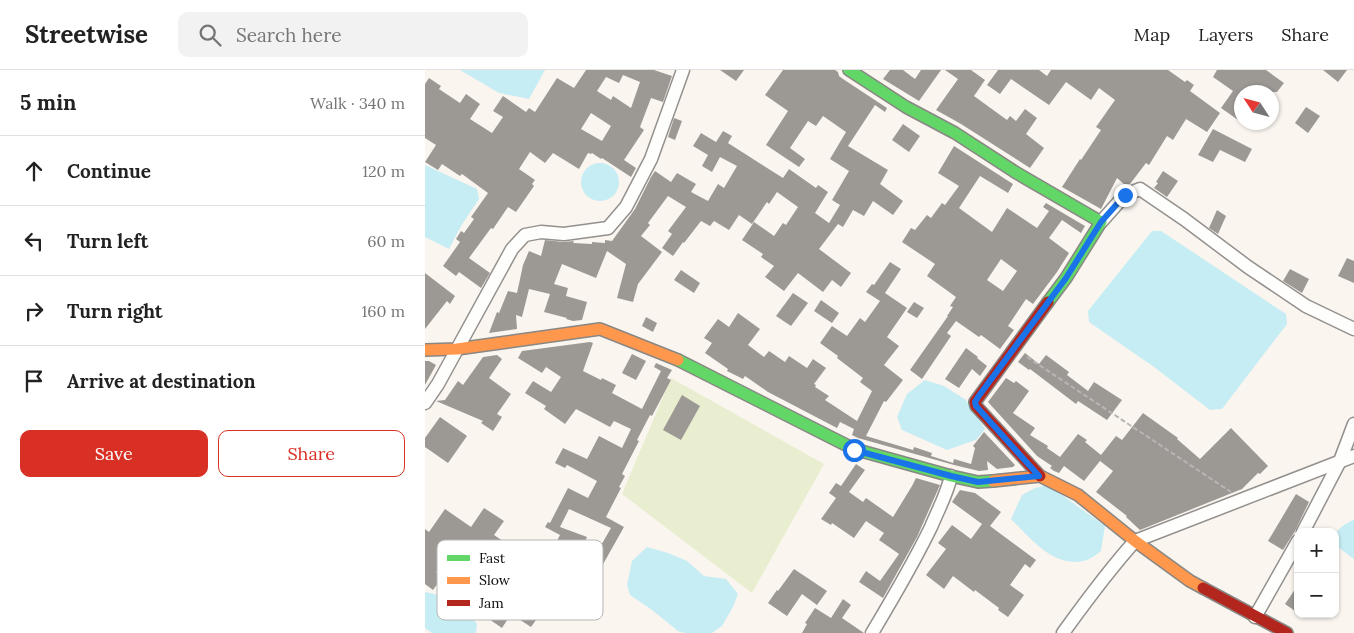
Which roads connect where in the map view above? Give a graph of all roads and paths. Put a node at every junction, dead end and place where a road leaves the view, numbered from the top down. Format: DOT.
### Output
graph roads {
  1 [pos="683,70"];
  2 [pos="849,70"];
  3 [pos="1101,222"];
  4 [pos="1354,329"];
  5 [pos="1014,349"];
  6 [pos="425,350"];
  7 [pos="457,350"];
  8 [pos="425,403"];
  9 [pos="1354,424"];
  10 [pos="1354,456"];
  11 [pos="1340,461"];
  12 [pos="951,476"];
  13 [pos="1039,476"];
  14 [pos="1242,499"];
  15 [pos="1305,528"];
  16 [pos="1135,541"];
  17 [pos="1294,548"];
  18 [pos="1255,617"];
  19 [pos="872,633"];
  20 [pos="1063,633"];
  21 [pos="1287,633"];
  1 -- 7 [label="street"];
  2 -- 3 [label="street"];
  3 -- 4 [label="street"];
  3 -- 5 [label="street"];
  5 -- 13 [label="street"];
  5 -- 14 [label="path"];
  6 -- 7 [label="street"];
  7 -- 8 [label="street"];
  7 -- 12 [label="street"];
  9 -- 11 [label="street"];
  10 -- 11 [label="street"];
  11 -- 14 [label="street"];
  11 -- 15 [label="street"];
  12 -- 13 [label="street"];
  12 -- 19 [label="street"];
  13 -- 16 [label="street"];
  14 -- 16 [label="street"];
  16 -- 18 [label="street"];
  16 -- 20 [label="street"];
  17 -- 18 [label="street"];
  18 -- 21 [label="street"];
}
